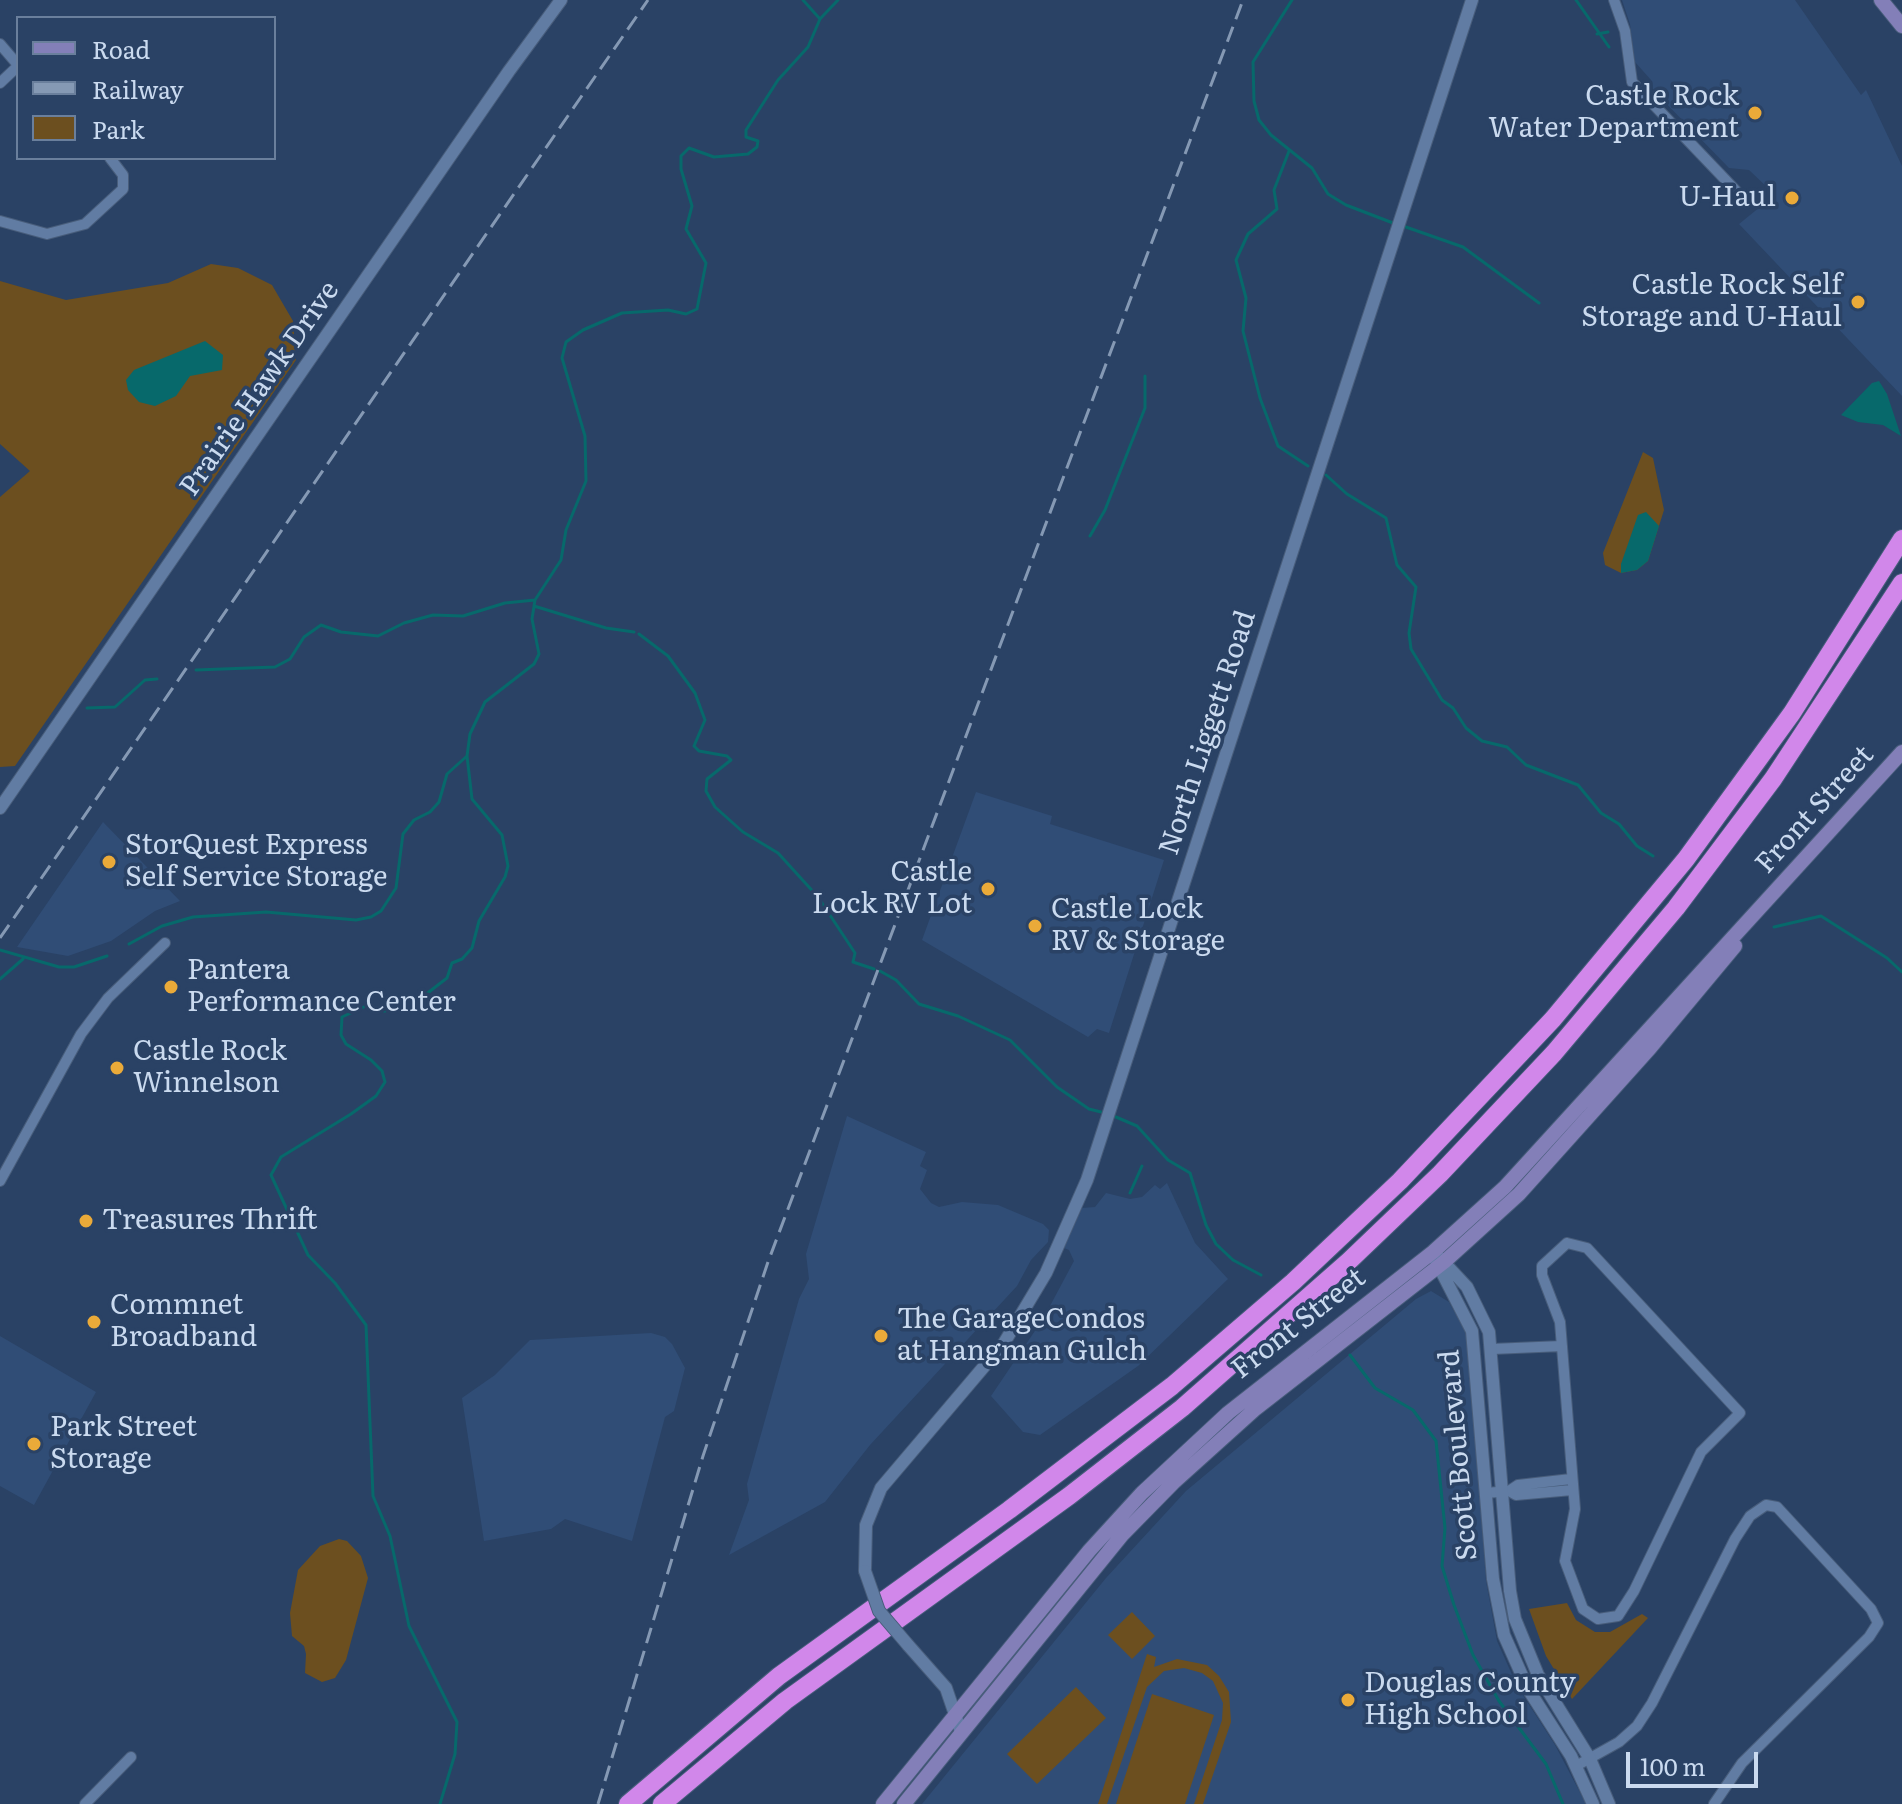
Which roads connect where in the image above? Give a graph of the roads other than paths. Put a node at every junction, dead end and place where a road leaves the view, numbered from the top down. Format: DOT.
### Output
graph roads {
  1 [pos="561,0"];
  2 [pos="1472,0"];
  3 [pos="1614,0"];
  4 [pos="1881,0"];
  5 [pos="1902,26"];
  6 [pos="0,44"];
  7 [pos="16,64"];
  8 [pos="16,68"];
  9 [pos="0,83"];
  10 [pos="112,160"];
  11 [pos="1740,195"];
  12 [pos="0,221"];
  13 [pos="1902,539"];
  14 [pos="1902,583"];
  15 [pos="1902,752"];
  16 [pos="0,808"];
  17 [pos="165,943"];
  18 [pos="0,1181"];
  19 [pos="1438,1260"];
  20 [pos="1562,1346"];
  21 [pos="1492,1349"];
  22 [pos="1572,1485"];
  23 [pos="1506,1492"];
  24 [pos="1486,1493"];
  25 [pos="956,1713"];
  26 [pos="961,1732"];
  27 [pos="131,1757"];
  28 [pos="1590,1759"];
  29 [pos="1576,1766"];
  30 [pos="85,1804"];
  31 [pos="628,1804"];
  32 [pos="662,1804"];
  33 [pos="883,1804"];
  34 [pos="904,1804"];
  35 [pos="1593,1804"];
  36 [pos="1609,1804"];
  37 [pos="1714,1804"];
  1 -- 16 [label="street, Prairie Hawk Drive"];
  2 -- 25 [label="street, North Liggett Road, bridge"];
  3 -- 11 [label="street"];
  4 -- 5 [label="main road"];
  6 -- 7 [label="street"];
  8 -- 9 [label="street"];
  10 -- 12 [label="street"];
  13 -- 31 [label="highway"];
  14 -- 32 [label="highway"];
  15 -- 19 [label="main road, Front Street"];
  17 -- 18 [label="street"];
  19 -- 21 [label="street, Scott Boulevard"];
  19 -- 24 [label="street, Scott Boulevard"];
  19 -- 25 [label="main road, Front Street"];
  19 -- 26 [label="main road, Front Street"];
  20 -- 21 [label="street"];
  20 -- 22 [label="street"];
  20 -- 22 [label="street"];
  21 -- 23 [label="street, Scott Boulevard"];
  22 -- 23 [label="street"];
  23 -- 24 [label="street"];
  23 -- 28 [label="street, Scott Boulevard"];
  24 -- 29 [label="street, Scott Boulevard"];
  25 -- 26 [label="street, North Liggett Road"];
  25 -- 33 [label="main road, Front Street"];
  26 -- 34 [label="main road, Front Street"];
  27 -- 30 [label="street"];
  28 -- 29 [label="street"];
  28 -- 36 [label="street, Scott Boulevard"];
  28 -- 37 [label="street"];
  29 -- 35 [label="street, Scott Boulevard"];
}
